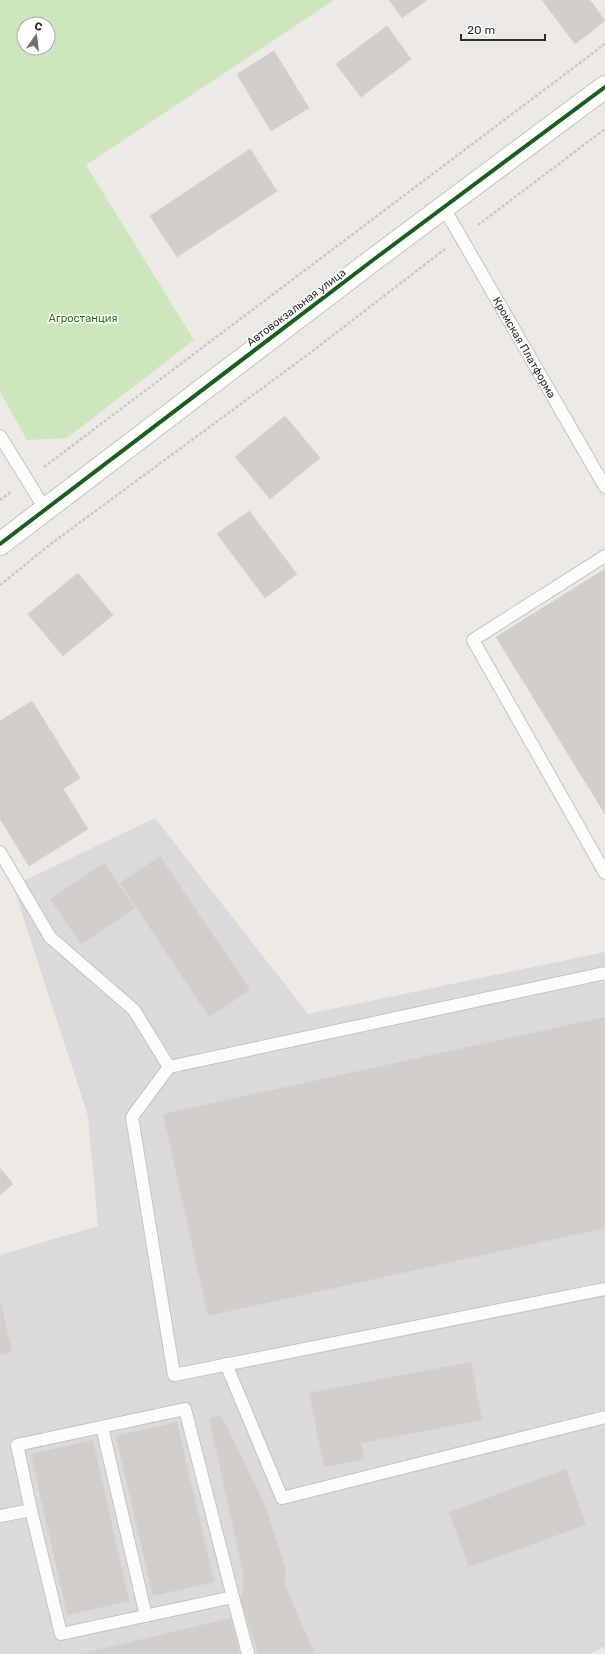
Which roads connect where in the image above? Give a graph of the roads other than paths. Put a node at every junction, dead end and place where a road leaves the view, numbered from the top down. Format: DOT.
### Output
graph roads {
  1 [pos="605,87"];
  2 [pos="444,208"];
  3 [pos="0,436"];
  4 [pos="605,487"];
  5 [pos="45,509"];
  6 [pos="0,544"];
  7 [pos="605,556"];
  8 [pos="0,852"];
  9 [pos="605,873"];
  10 [pos="605,973"];
  11 [pos="169,1067"];
  12 [pos="605,1289"];
  13 [pos="226,1364"];
  14 [pos="605,1417"];
  15 [pos="102,1427"];
  16 [pos="31,1510"];
  17 [pos="0,1516"];
  18 [pos="233,1597"];
  19 [pos="146,1616"];
  20 [pos="248,1654"];
  1 -- 2 [label="street, Автовокзальная улица"];
  2 -- 4 [label="lane, Кромская Платформа"];
  2 -- 5 [label="street, Автовокзальная улица"];
  3 -- 5 [label="lane"];
  5 -- 6 [label="street, Автовокзальная улица"];
  7 -- 9 [label="lane"];
  8 -- 11 [label="lane"];
  10 -- 11 [label="lane"];
  11 -- 13 [label="lane"];
  12 -- 13 [label="lane"];
  13 -- 14 [label="lane"];
  15 -- 16 [label="lane"];
  15 -- 18 [label="lane"];
  15 -- 19 [label="lane"];
  16 -- 17 [label="lane"];
  16 -- 19 [label="lane"];
  18 -- 19 [label="lane"];
  18 -- 20 [label="lane"];
}
